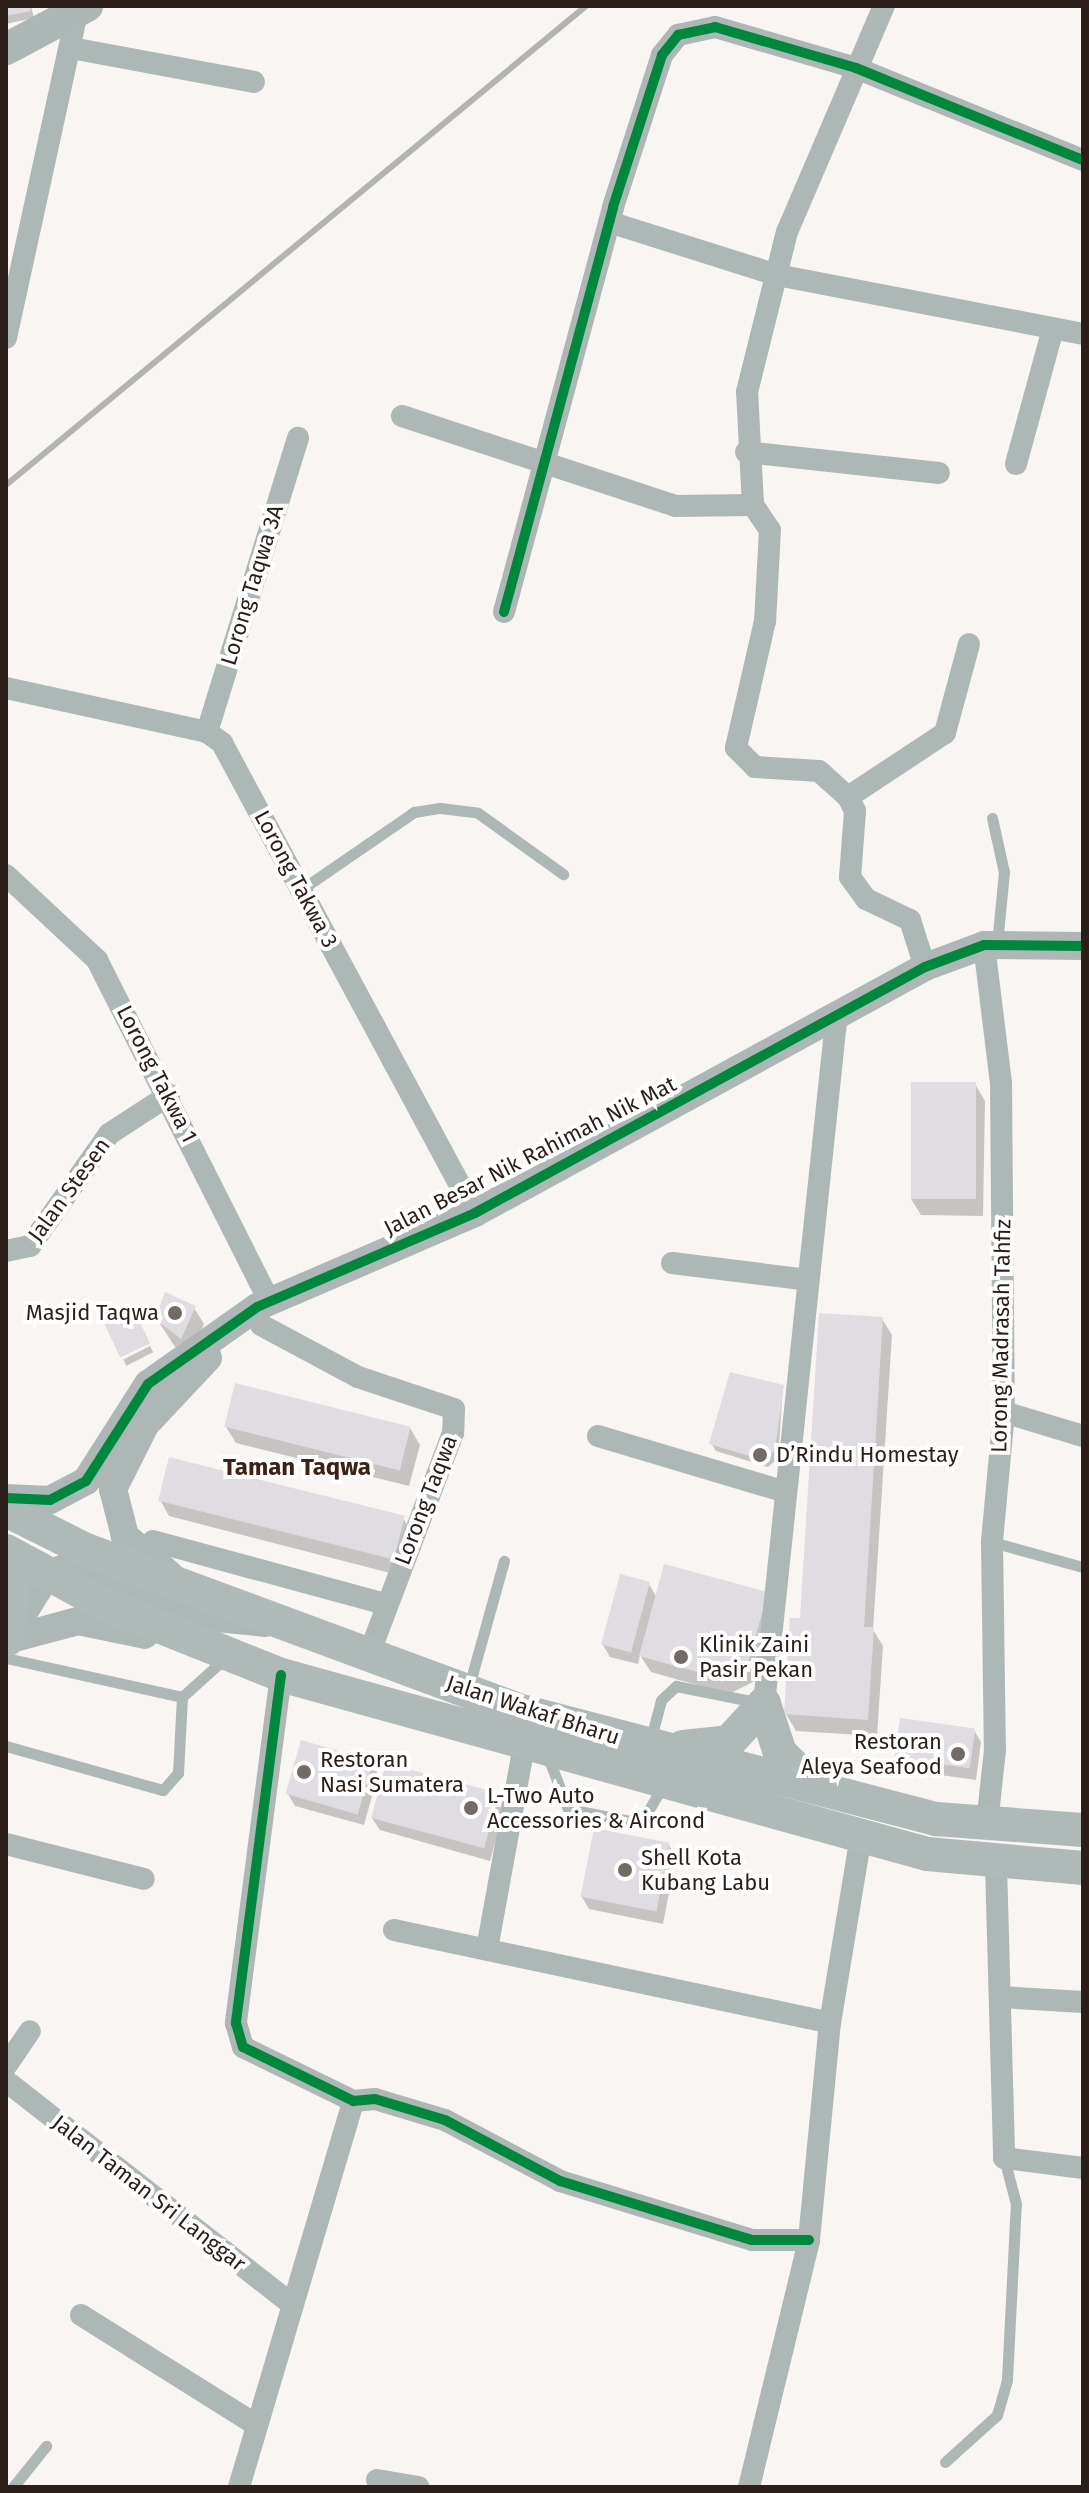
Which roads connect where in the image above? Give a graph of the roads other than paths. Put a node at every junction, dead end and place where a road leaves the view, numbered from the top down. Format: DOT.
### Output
graph roads {
  1 [pos="884,6"];
  2 [pos="82,9"];
  3 [pos="71,48"];
  4 [pos="6,49"];
  5 [pos="856,68"];
  6 [pos="254,82"];
  7 [pos="1083,160"];
  8 [pos="609,222"];
  9 [pos="777,275"];
  10 [pos="1053,329"];
  11 [pos="1083,334"];
  12 [pos="6,338"];
  13 [pos="402,416"];
  14 [pos="298,438"];
  15 [pos="746,452"];
  16 [pos="539,461"];
  17 [pos="1016,464"];
  18 [pos="939,473"];
  19 [pos="753,505"];
  20 [pos="504,612"];
  21 [pos="969,644"];
  22 [pos="6,688"];
  23 [pos="207,732"];
  24 [pos="848,797"];
  25 [pos="992,818"];
  26 [pos="563,874"];
  27 [pos="6,875"];
  28 [pos="302,889"];
  29 [pos="990,944"];
  30 [pos="1083,946"];
  31 [pos="925,967"];
  32 [pos="836,1021"];
  33 [pos="169,1095"];
  34 [pos="475,1213"];
  35 [pos="6,1251"];
  36 [pos="672,1263"];
  37 [pos="808,1280"];
  38 [pos="266,1314"];
  39 [pos="1004,1412"];
  40 [pos="598,1436"];
  41 [pos="1083,1436"];
  42 [pos="786,1492"];
  43 [pos="6,1498"];
  44 [pos="6,1510"];
  45 [pos="153,1541"];
  46 [pos="992,1542"];
  47 [pos="6,1551"];
  48 [pos="504,1561"];
  49 [pos="6,1567"];
  50 [pos="1083,1567"];
  51 [pos="47,1575"];
  52 [pos="187,1588"];
  53 [pos="385,1604"];
  54 [pos="285,1624"];
  55 [pos="6,1641"];
  56 [pos="369,1654"];
  57 [pos="227,1656"];
  58 [pos="6,1658"];
  59 [pos="281,1675"];
  60 [pos="468,1691"];
  61 [pos="182,1697"];
  62 [pos="764,1704"];
  63 [pos="6,1746"];
  64 [pos="648,1746"];
  65 [pos="535,1748"];
  66 [pos="664,1783"];
  67 [pos="818,1789"];
  68 [pos="987,1824"];
  69 [pos="1083,1830"];
  70 [pos="861,1836"];
  71 [pos="6,1844"];
  72 [pos="996,1865"];
  73 [pos="1083,1868"];
  74 [pos="144,1879"];
  75 [pos="394,1930"];
  76 [pos="487,1949"];
  77 [pos="1000,1997"];
  78 [pos="1083,2002"];
  79 [pos="830,2023"];
  80 [pos="30,2031"];
  81 [pos="6,2066"];
  82 [pos="6,2081"];
  83 [pos="353,2101"];
  84 [pos="1004,2158"];
  85 [pos="1083,2168"];
  86 [pos="809,2240"];
  87 [pos="291,2304"];
  88 [pos="81,2315"];
  89 [pos="253,2423"];
  90 [pos="46,2446"];
  91 [pos="945,2462"];
  92 [pos="377,2480"];
  93 [pos="13,2487"];
  94 [pos="239,2487"];
  95 [pos="418,2487"];
  96 [pos="749,2487"];
  1 -- 5 [label="street"];
  2 -- 3 [label="street"];
  2 -- 4 [label="main road"];
  3 -- 6 [label="street"];
  3 -- 12 [label="street"];
  5 -- 7 [label="street"];
  5 -- 8 [label="street"];
  5 -- 9 [label="street"];
  8 -- 9 [label="street"];
  8 -- 16 [label="street"];
  9 -- 10 [label="street"];
  9 -- 15 [label="street"];
  10 -- 11 [label="street"];
  10 -- 17 [label="street"];
  13 -- 16 [label="street"];
  14 -- 23 [label="street, Lorong Taqwa 3A"];
  15 -- 18 [label="street"];
  15 -- 19 [label="street"];
  16 -- 19 [label="street"];
  16 -- 20 [label="street"];
  19 -- 24 [label="street"];
  21 -- 24 [label="street"];
  22 -- 23 [label="street"];
  23 -- 28 [label="street, Lorong Takwa 3"];
  24 -- 31 [label="street"];
  25 -- 29 [label="lane"];
  26 -- 28 [label="lane"];
  27 -- 33 [label="street, Lorong Takwa 1"];
  28 -- 34 [label="street, Lorong Takwa 3"];
  29 -- 30 [label="street, Jalan Besar Nik Rahimah Nik Mat"];
  29 -- 31 [label="street, Jalan Besar Nik Rahimah Nik Mat"];
  29 -- 39 [label="street, Lorong Madrasah Tahfiz"];
  31 -- 32 [label="street, Jalan Besar Nik Rahimah Nik Mat"];
  32 -- 34 [label="street, Jalan Besar Nik Rahimah Nik Mat"];
  32 -- 37 [label="street"];
  33 -- 35 [label="street, Jalan Stesen"];
  33 -- 38 [label="street, Lorong Takwa 1"];
  34 -- 38 [label="street, Jalan Besar Nik Rahimah Nik Mat"];
  36 -- 37 [label="street"];
  37 -- 42 [label="street"];
  38 -- 43 [label="street, Jalan Besar Nik Rahimah Nik Mat"];
  38 -- 52 [label="street, Jalan Besar Nik Rahimah Nik Mat"];
  38 -- 53 [label="street, Lorong Taqwa"];
  39 -- 41 [label="street"];
  39 -- 46 [label="street, Lorong Madrasah Tahfiz"];
  40 -- 42 [label="street"];
  42 -- 62 [label="street"];
  44 -- 52 [label="main road, Jalan Wakaf Bharu"];
  45 -- 53 [label="street"];
  46 -- 50 [label="lane"];
  46 -- 68 [label="street, Lorong Madrasah Tahfiz"];
  47 -- 51 [label="main road, Jalan Wakaf Bharu"];
  48 -- 60 [label="lane"];
  49 -- 55 [label="main road"];
  51 -- 54 [label="street"];
  51 -- 55 [label="street"];
  51 -- 57 [label="main road, Jalan Wakaf Bharu"];
  52 -- 54 [label="main road, Jalan Wakaf Bharu"];
  53 -- 56 [label="street, Lorong Taqwa"];
  54 -- 56 [label="main road, Jalan Wakaf Bharu"];
  55 -- 57 [label="street, Jalan Wakaf Bharu"];
  56 -- 60 [label="main road, Jalan Wakaf Bharu"];
  57 -- 59 [label="main road, Jalan Wakaf Bharu"];
  57 -- 61 [label="lane"];
  58 -- 61 [label="lane"];
  59 -- 65 [label="main road, Jalan Wakaf Bharu"];
  59 -- 83 [label="street"];
  60 -- 64 [label="main road, Jalan Wakaf Bharu"];
  61 -- 63 [label="lane"];
  62 -- 64 [label="main road"];
  62 -- 64 [label="lane"];
  62 -- 67 [label="main road"];
  64 -- 67 [label="main road, Jalan Wakaf Bharu"];
  65 -- 66 [label="main road, Jalan Wakaf Bharu"];
  65 -- 66 [label="lane"];
  65 -- 76 [label="street"];
  66 -- 70 [label="main road, Jalan Wakaf Bharu"];
  67 -- 68 [label="main road, Jalan Wakaf Bharu"];
  68 -- 69 [label="main road, Jalan Wakaf Bharu"];
  70 -- 72 [label="main road, Jalan Wakaf Bharu"];
  70 -- 79 [label="street"];
  71 -- 74 [label="street"];
  72 -- 73 [label="main road, Jalan Wakaf Bharu"];
  72 -- 77 [label="street"];
  75 -- 76 [label="street"];
  76 -- 79 [label="street"];
  77 -- 78 [label="street"];
  77 -- 84 [label="street"];
  79 -- 86 [label="street"];
  80 -- 81 [label="street"];
  82 -- 87 [label="street, Jalan Taman Sri Langgar"];
  83 -- 86 [label="street"];
  83 -- 87 [label="street"];
  84 -- 85 [label="street"];
  84 -- 91 [label="lane"];
  86 -- 96 [label="street"];
  87 -- 89 [label="street"];
  88 -- 89 [label="street"];
  89 -- 94 [label="street"];
  90 -- 93 [label="lane"];
  92 -- 95 [label="street"];
}
